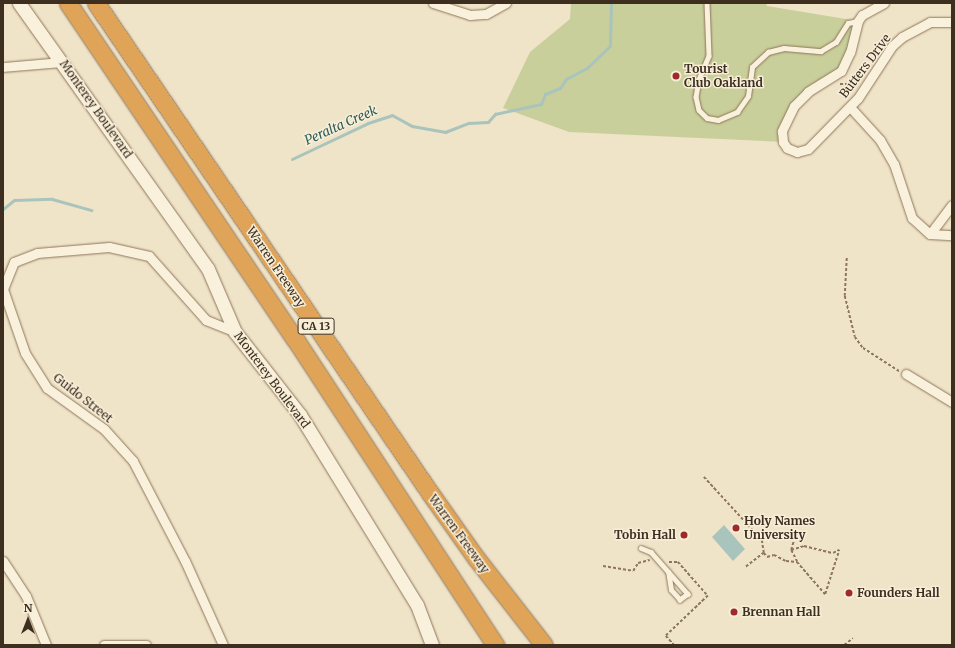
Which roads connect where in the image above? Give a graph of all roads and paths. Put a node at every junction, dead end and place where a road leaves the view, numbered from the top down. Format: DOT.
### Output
graph roads {
  1 [pos="20,3"];
  2 [pos="64,3"];
  3 [pos="68,3"];
  4 [pos="96,3"];
  5 [pos="433,3"];
  6 [pos="506,3"];
  7 [pos="707,3"];
  8 [pos="884,3"];
  9 [pos="858,21"];
  10 [pos="952,22"];
  11 [pos="90,34"];
  12 [pos="63,62"];
  13 [pos="3,67"];
  14 [pos="827,81"];
  15 [pos="858,98"];
  16 [pos="850,107"];
  17 [pos="952,206"];
  18 [pos="930,234"];
  19 [pos="952,235"];
  20 [pos="847,258"];
  21 [pos="235,332"];
  22 [pos="906,374"];
  23 [pos="952,402"];
  24 [pos="704,477"];
  25 [pos="796,532"];
  26 [pos="641,548"];
  27 [pos="791,550"];
  28 [pos="764,553"];
  29 [pos="3,561"];
  30 [pos="797,562"];
  31 [pos="745,568"];
  32 [pos="668,572"];
  33 [pos="853,638"];
  34 [pos="46,645"];
  35 [pos="104,645"];
  36 [pos="146,645"];
  37 [pos="223,645"];
  38 [pos="432,645"];
  39 [pos="495,645"];
  40 [pos="544,645"];
  41 [pos="844,645"];
  1 -- 12 [label="street, Monterey Boulevard"];
  2 -- 11 [label="highway"];
  3 -- 11 [label="highway, Warren Freeway / CA 13"];
  4 -- 40 [label="highway, Warren Freeway / CA 13"];
  5 -- 6 [label="street"];
  7 -- 9 [label="lane"];
  8 -- 9 [label="street"];
  9 -- 14 [label="street, Butters Drive"];
  10 -- 15 [label="street, Butters Drive"];
  11 -- 39 [label="highway, Warren Freeway / CA 13"];
  12 -- 13 [label="street"];
  12 -- 21 [label="street, Monterey Boulevard"];
  14 -- 15 [label="path"];
  14 -- 16 [label="street, Butters Drive"];
  15 -- 16 [label="street, Butters Drive"];
  16 -- 18 [label="street"];
  17 -- 18 [label="street"];
  18 -- 19 [label="street"];
  20 -- 22 [label="path"];
  21 -- 37 [label="street, Guido Street"];
  21 -- 38 [label="street, Monterey Boulevard"];
  22 -- 23 [label="street"];
  24 -- 28 [label="path"];
  25 -- 27 [label="path"];
  26 -- 32 [label="lane"];
  27 -- 30 [label="path"];
  27 -- 30 [label="path"];
  28 -- 30 [label="path"];
  28 -- 31 [label="path"];
  29 -- 34 [label="street"];
  32 -- 32 [label="lane"];
  33 -- 41 [label="path"];
  35 -- 36 [label="street"];
}
